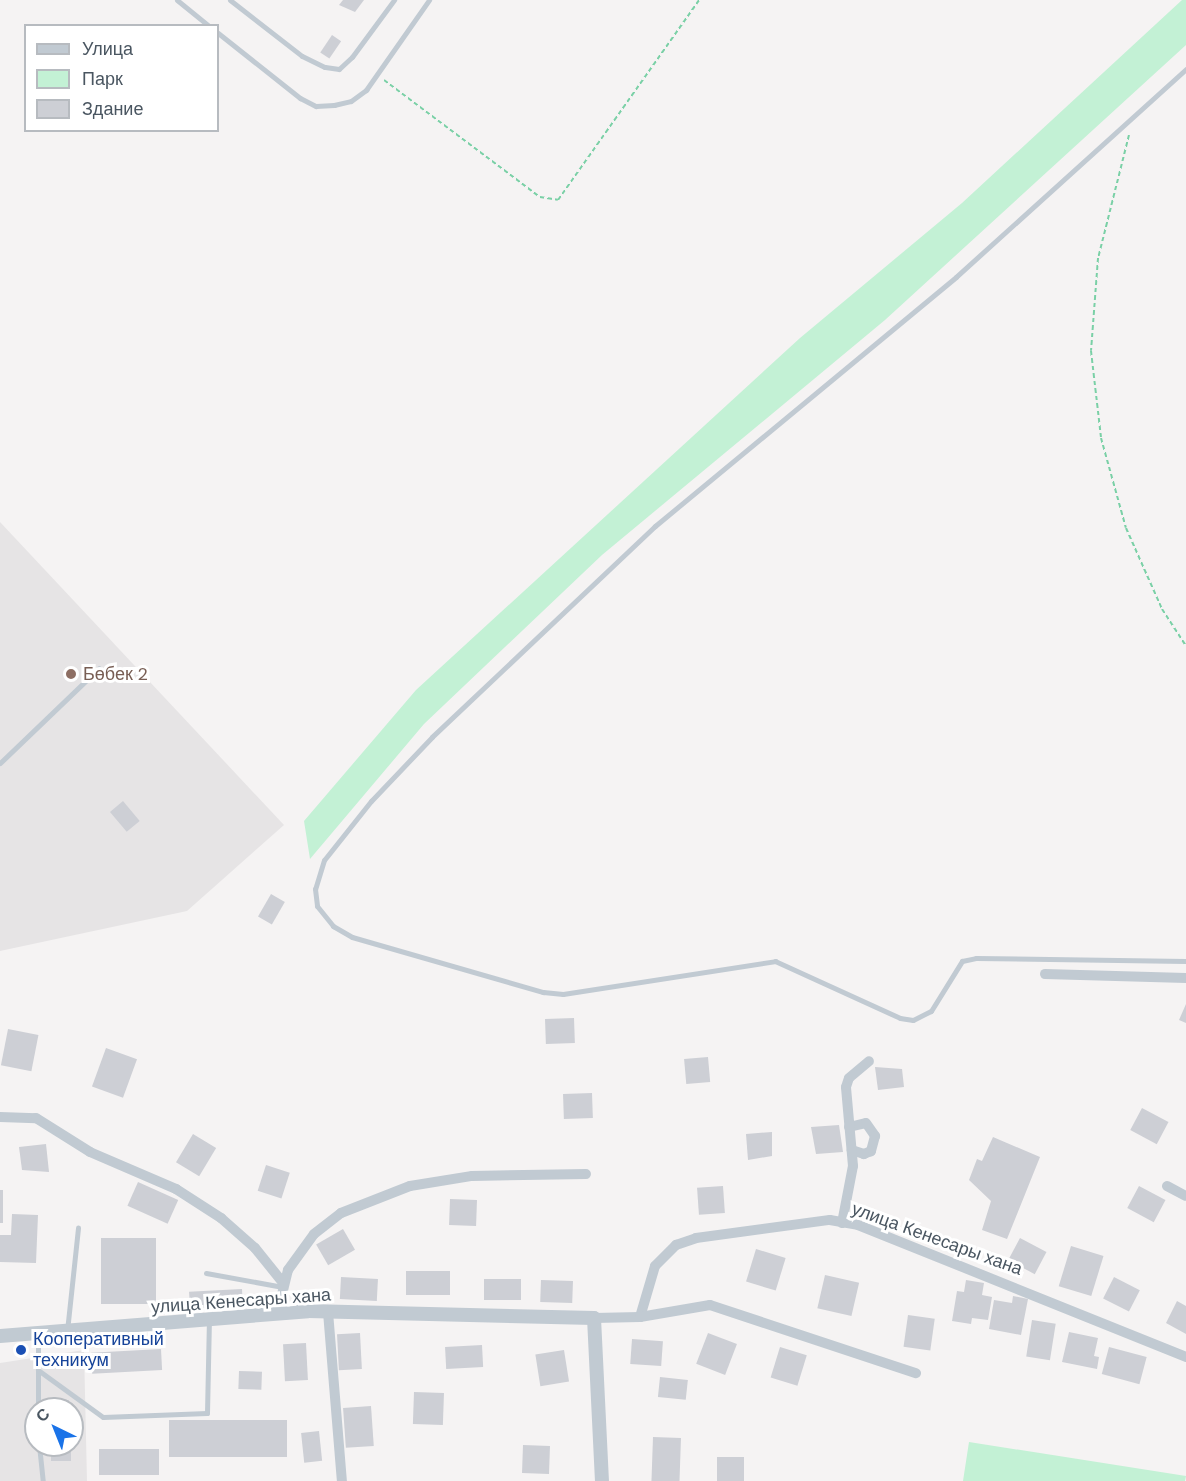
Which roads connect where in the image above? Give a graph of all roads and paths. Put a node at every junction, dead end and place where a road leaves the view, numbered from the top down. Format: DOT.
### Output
graph roads {
  1 [pos="177,0"];
  2 [pos="230,0"];
  3 [pos="394,0"];
  4 [pos="429,0"];
  5 [pos="699,0"];
  6 [pos="206,24"];
  7 [pos="219,34"];
  8 [pos="1186,69"];
  9 [pos="377,75"];
  10 [pos="1135,114"];
  11 [pos="1186,646"];
  12 [pos="99,668"];
  13 [pos="0,763"];
  14 [pos="1186,961"];
  15 [pos="1045,974"];
  16 [pos="1186,978"];
  17 [pos="869,1061"];
  18 [pos="0,1117"];
  19 [pos="849,1127"];
  20 [pos="852,1150"];
  21 [pos="586,1174"];
  22 [pos="1167,1186"];
  23 [pos="1186,1196"];
  24 [pos="842,1222"];
  25 [pos="78,1228"];
  26 [pos="206,1273"];
  27 [pos="284,1286"];
  28 [pos="328,1312"];
  29 [pos="277,1315"];
  30 [pos="640,1317"];
  31 [pos="594,1318"];
  32 [pos="209,1320"];
  33 [pos="66,1332"];
  34 [pos="38,1334"];
  35 [pos="0,1336"];
  36 [pos="1186,1357"];
  37 [pos="38,1370"];
  38 [pos="916,1373"];
  39 [pos="38,1397"];
  40 [pos="40,1457"];
  41 [pos="43,1481"];
  42 [pos="342,1481"];
  43 [pos="602,1481"];
  1 -- 6 [label="lane"];
  2 -- 3 [label="lane"];
  4 -- 9 [label="lane"];
  5 -- 9 [label="path"];
  7 -- 9 [label="lane"];
  8 -- 10 [label="lane"];
  10 -- 11 [label="path"];
  10 -- 14 [label="lane"];
  12 -- 13 [label="lane"];
  15 -- 16 [label="street"];
  17 -- 19 [label="street"];
  18 -- 27 [label="street"];
  19 -- 20 [label="street"];
  19 -- 20 [label="street"];
  20 -- 24 [label="street"];
  21 -- 27 [label="street"];
  22 -- 23 [label="street"];
  24 -- 30 [label="street, улица Кенесары хана"];
  24 -- 36 [label="street, улица Кенесары хана"];
  25 -- 33 [label="lane"];
  26 -- 27 [label="lane"];
  27 -- 29 [label="street"];
  28 -- 29 [label="street, улица Кенесары хана"];
  28 -- 31 [label="street, улица Кенесары хана"];
  28 -- 42 [label="street"];
  29 -- 32 [label="street, улица Кенесары хана"];
  30 -- 31 [label="street"];
  30 -- 38 [label="street"];
  31 -- 43 [label="street"];
  32 -- 33 [label="street, улица Кенесары хана"];
  32 -- 37 [label="lane"];
  33 -- 34 [label="street, улица Кенесары хана"];
  34 -- 35 [label="street, улица Кенесары хана"];
  34 -- 37 [label="lane"];
  37 -- 39 [label="lane"];
  40 -- 41 [label="lane"];
}
